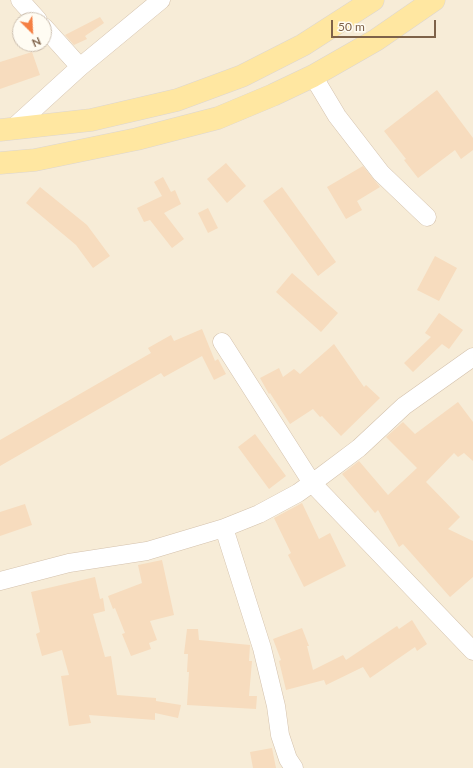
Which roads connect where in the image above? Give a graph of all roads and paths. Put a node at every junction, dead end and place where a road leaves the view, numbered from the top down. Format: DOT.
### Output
graph roads {
  1 [pos="20,0"];
  2 [pos="161,0"];
  3 [pos="373,0"];
  4 [pos="426,2"];
  5 [pos="31,12"];
  6 [pos="52,36"];
  7 [pos="80,66"];
  8 [pos="313,76"];
  9 [pos="7,129"];
  10 [pos="0,163"];
  11 [pos="427,217"];
  12 [pos="222,342"];
  13 [pos="473,357"];
  14 [pos="312,483"];
  15 [pos="224,528"];
  16 [pos="0,581"];
  17 [pos="473,651"];
  18 [pos="294,768"];
  1 -- 5 [label="street"];
  2 -- 7 [label="street"];
  3 -- 9 [label="main road"];
  4 -- 8 [label="main road"];
  6 -- 7 [label="street"];
  7 -- 9 [label="street"];
  8 -- 10 [label="main road"];
  8 -- 11 [label="street"];
  12 -- 14 [label="street"];
  13 -- 14 [label="street"];
  14 -- 15 [label="street"];
  14 -- 17 [label="street"];
  15 -- 16 [label="street"];
  15 -- 18 [label="street"];
}
